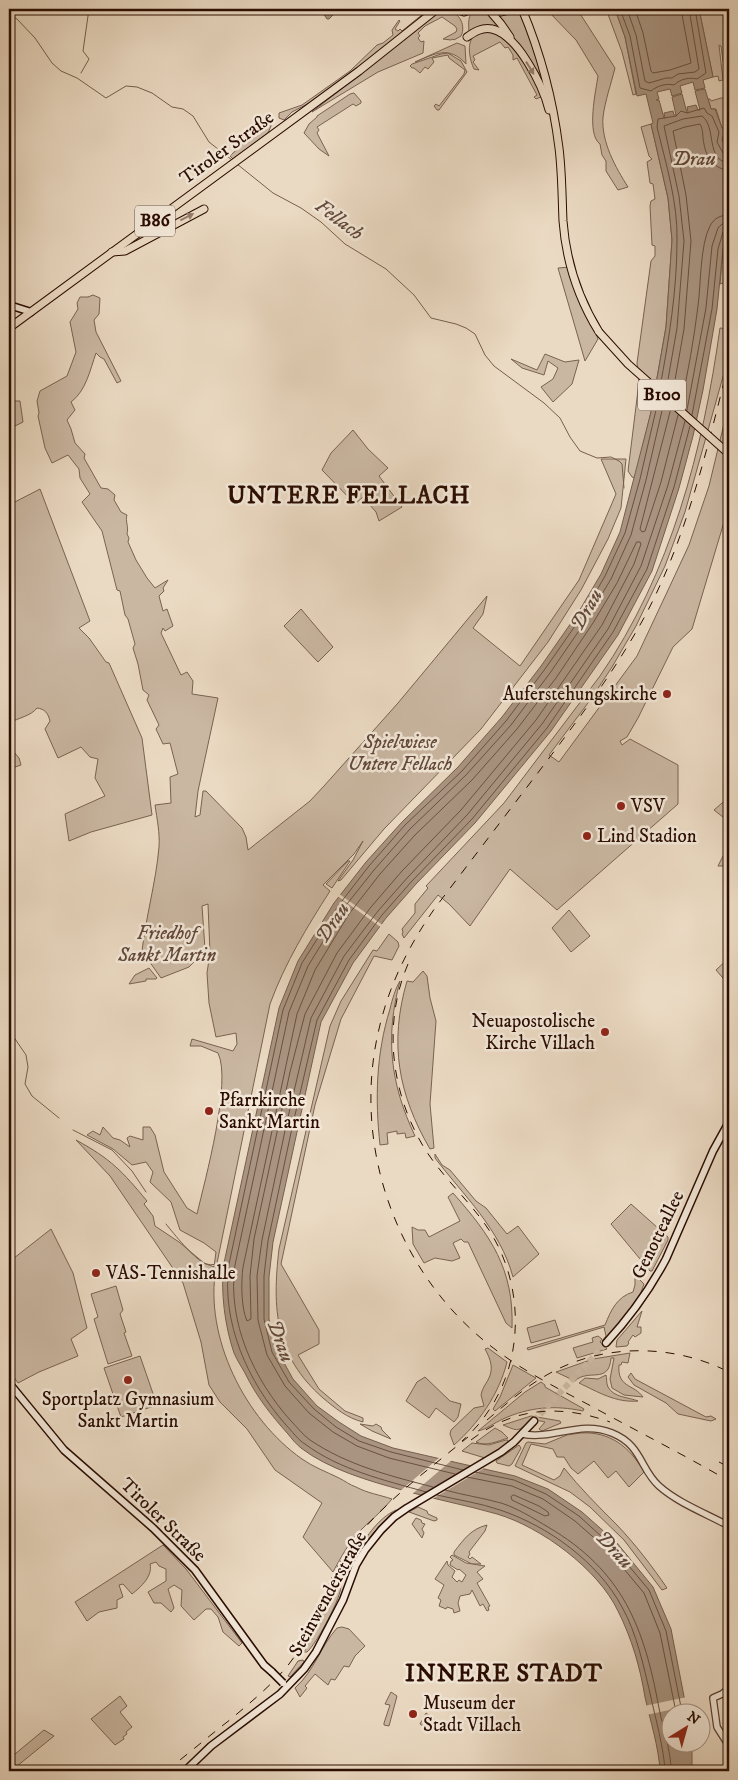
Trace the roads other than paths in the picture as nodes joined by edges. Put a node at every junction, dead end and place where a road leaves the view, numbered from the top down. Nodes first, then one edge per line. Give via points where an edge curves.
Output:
1 (437, 9) edge
2 (454, 9) edge
3 (473, 9) edge
4 (488, 9) edge
5 (513, 9) edge
6 (522, 9) edge
7 (466, 37) dead end
8 (513, 42) junction
9 (556, 131) junction
10 (204, 209) dead end
11 (112, 252) junction
12 (9, 305) edge
13 (9, 311) edge
14 (31, 312) junction
15 (9, 328) edge
16 (729, 454) edge
17 (729, 1122) edge
18 (606, 1343) tunnel mouth
19 (9, 1383) edge
20 (534, 1421) tunnel mouth
21 (522, 1434) junction
22 (729, 1526) edge
23 (285, 1686) junction
24 (729, 1688) edge
25 (729, 1746) edge
26 (185, 1771) edge

1 - 11 main road, Tiroler Straße / B86 via 403,38
2 - 3 main road via 464,12
4 - 5 main road via 501,12
4 - 8 main road
6 - 9 main road, B100 via 545,73
7 - 8 main road via 486,28 494,29
8 -> 9 main road via 538,80
9 - 16 main road, B100, bridge via 567,252 583,303 599,332 628,364
11 -> 10 main road via 125,251
11 - 14 main road, Tiroler Straße / B86
12 - 14 main road
13 - 15 main road
14 - 15 main road, Tiroler Straße / B86
17 - 18 main road, Genotteallee via 657,1276 637,1308
19 - 23 main road, Tiroler Straße, bridge via 64,1450 187,1562 264,1665
20 - 21 main road
21 - 22 street via 540,1437 583,1428 612,1433 637,1452 660,1488
21 - 23 main road, Steinwenderstraße via 501,1452 407,1508 381,1530 356,1565 343,1600 316,1652 304,1669
23 - 26 main road, Steinwenderstraße
24 - 25 street via 713,1698 717,1727

